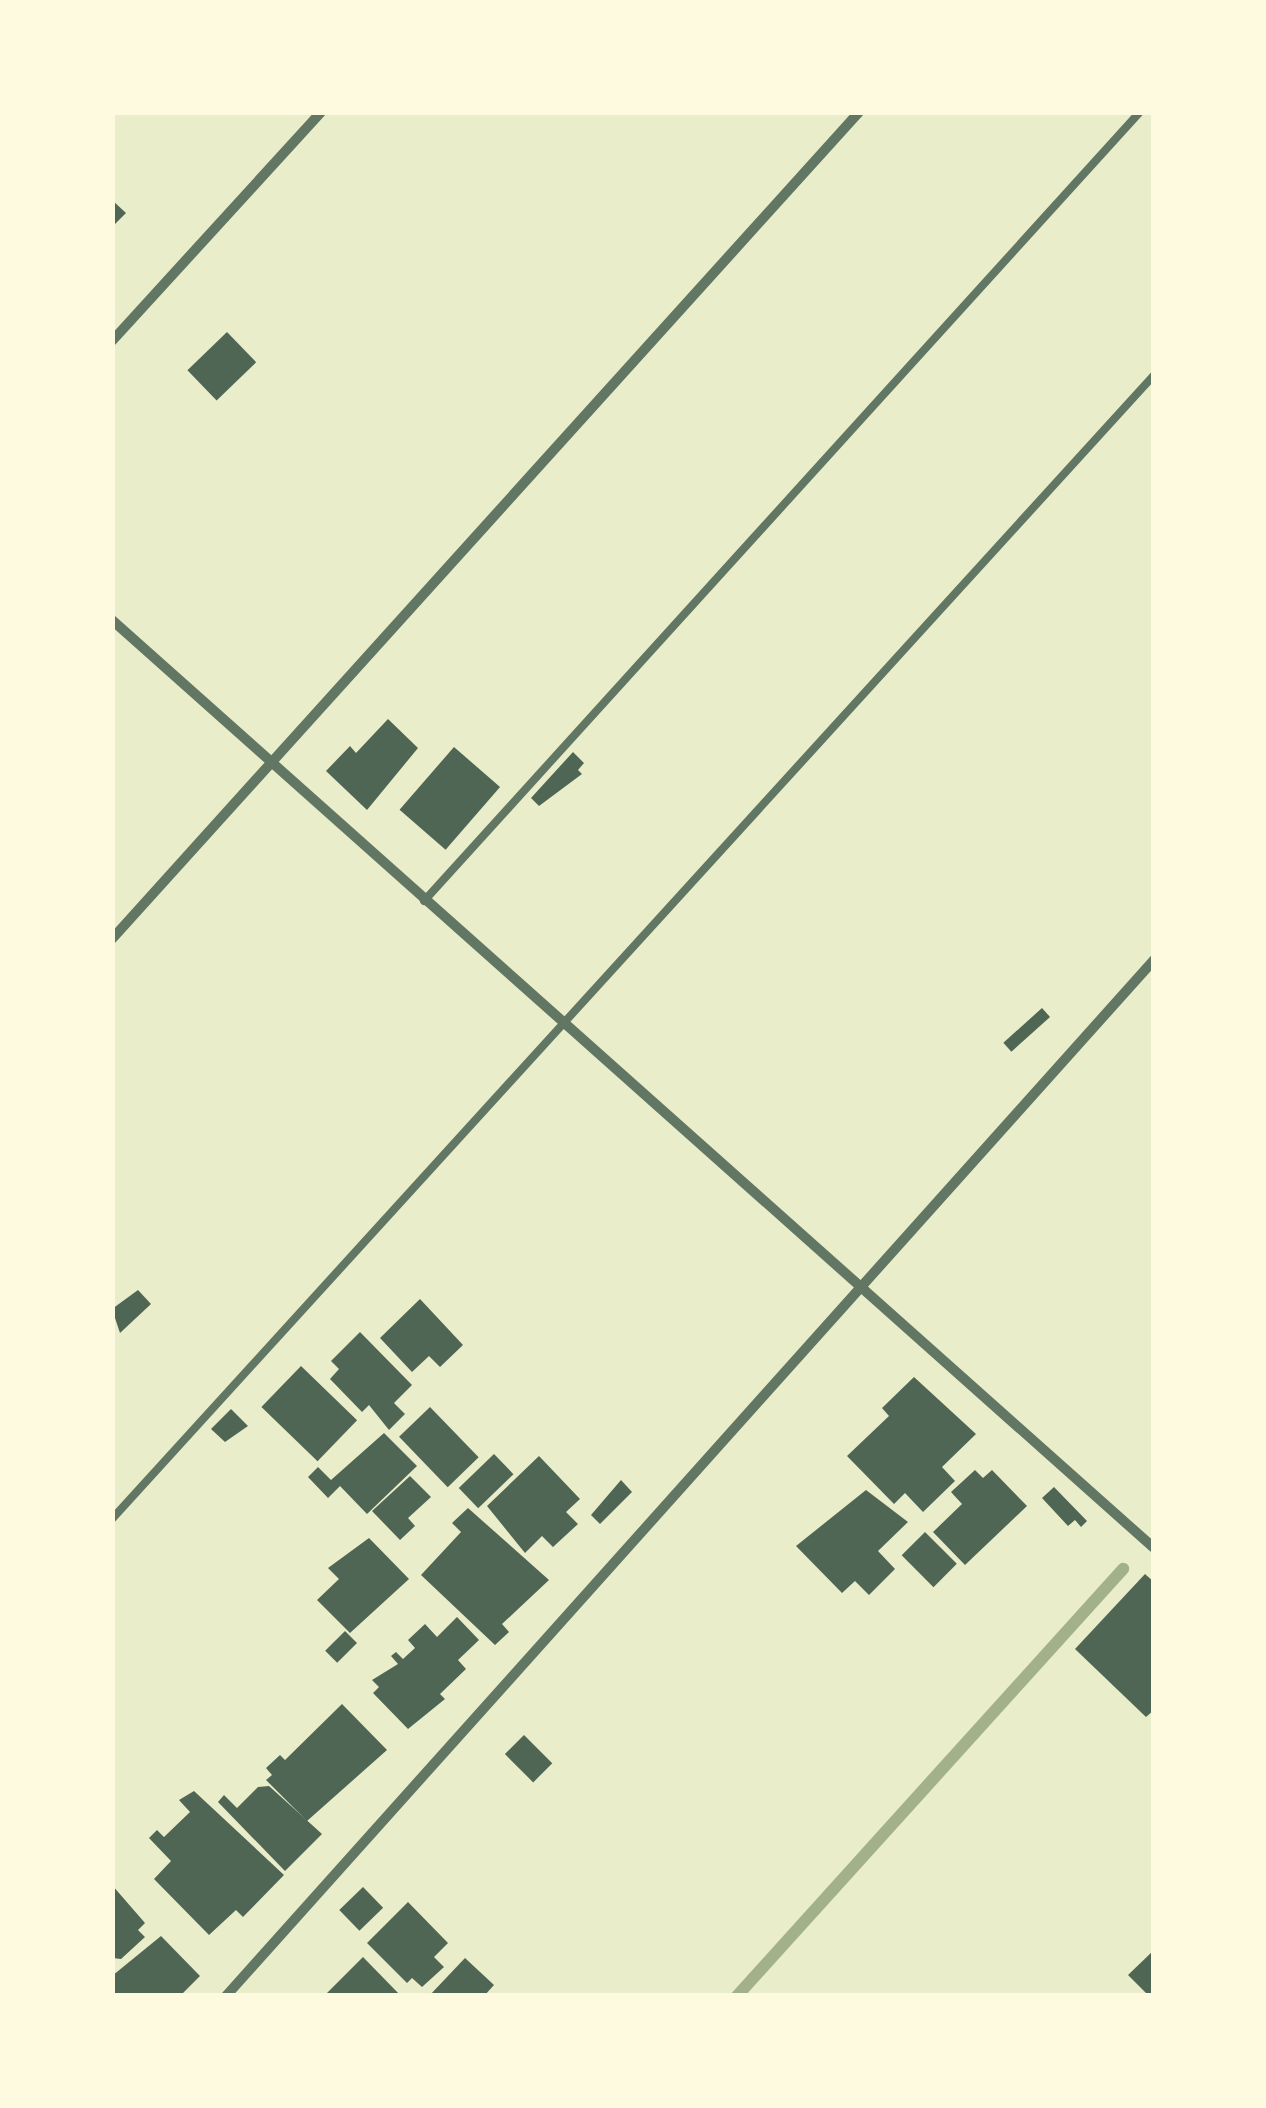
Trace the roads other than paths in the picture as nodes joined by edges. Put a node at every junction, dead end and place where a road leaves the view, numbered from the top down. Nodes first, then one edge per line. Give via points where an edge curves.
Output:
1 (321, 112) edge
2 (859, 112) edge
3 (1140, 112) edge
4 (112, 341) edge
5 (1154, 375) edge
6 (112, 620) edge
7 (272, 763) junction
8 (423, 902) junction
9 (112, 939) edge
10 (1154, 960) edge
11 (565, 1024) junction
12 (860, 1282) junction
13 (112, 1519) edge
14 (1154, 1548) edge
15 (226, 1996) edge

1 - 4 street
2 - 7 street
3 - 8 lane
5 - 11 lane
6 - 7 street
7 - 8 street
7 - 9 street
8 - 11 street
10 - 12 street
11 - 12 street
11 - 13 lane
12 - 14 street
12 - 15 street

